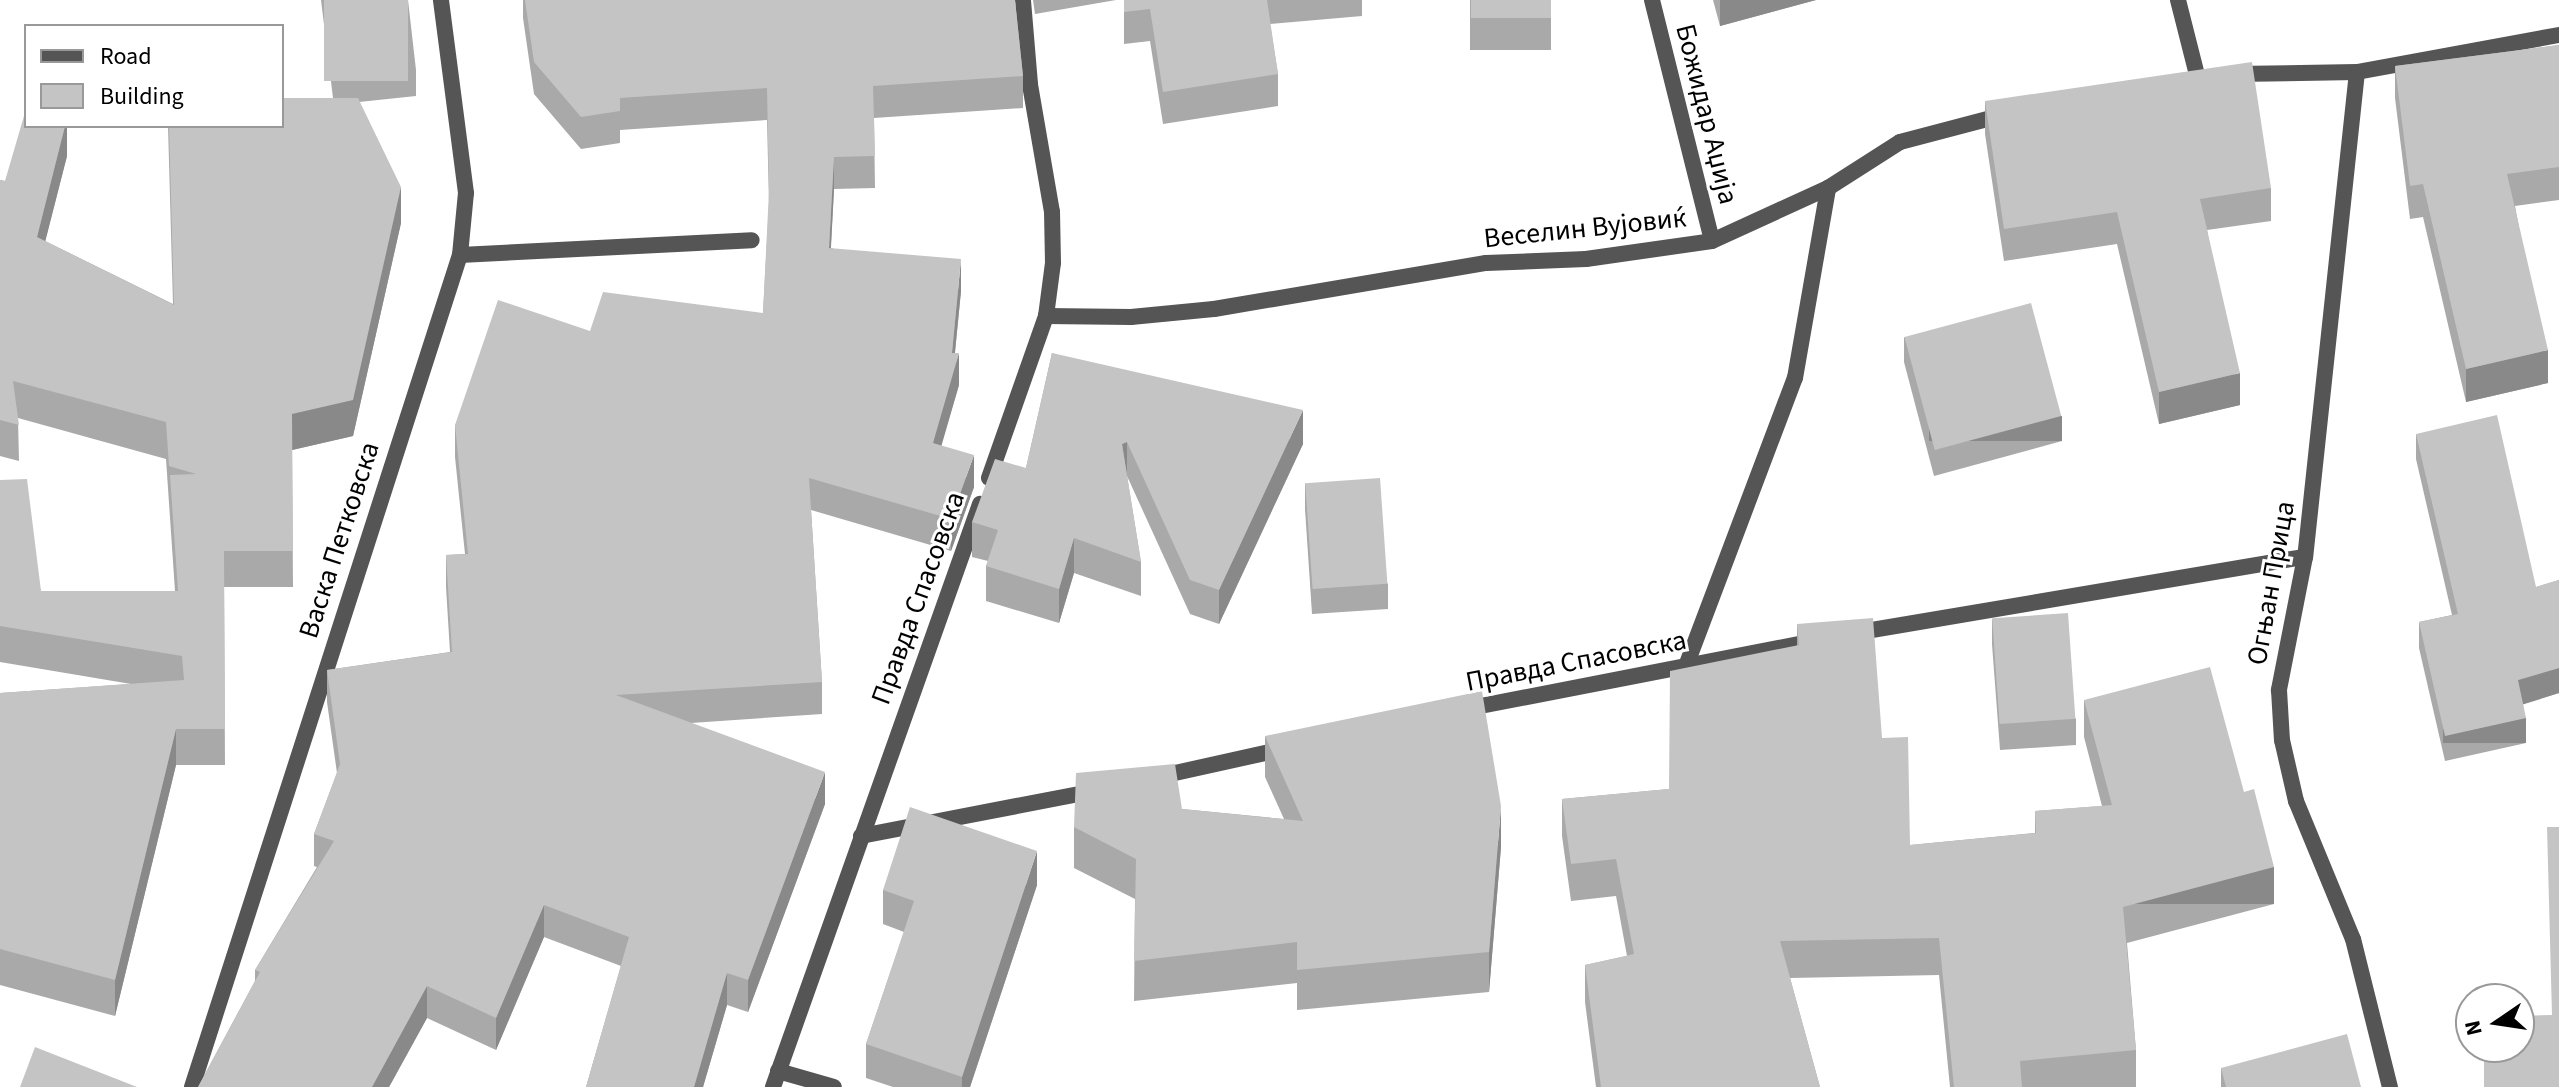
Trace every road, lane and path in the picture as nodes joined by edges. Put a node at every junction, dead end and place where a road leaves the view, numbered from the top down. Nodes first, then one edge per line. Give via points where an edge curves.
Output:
1 (441, 0) edge
2 (1023, 0) edge
3 (1652, 0) edge
4 (2178, 0) edge
5 (2559, 35) edge
6 (2357, 72) junction
7 (2032, 109) edge
8 (1828, 188) junction
9 (752, 240) dead end
10 (1712, 241) junction
11 (460, 255) junction
12 (1046, 316) junction
13 (2305, 557) junction
14 (1686, 666) junction
15 (1451, 712) edge
16 (1299, 746) edge
17 (861, 836) junction
18 (775, 1079) edge
19 (192, 1087) edge
20 (834, 1087) edge
21 (2390, 1087) edge

1 - 11 street, Васка Петковска via 466,193
2 - 12 street, Правда Спасовска via 1030,84 1052,212
3 - 10 street, Божидар Аџија
4 - 6 street via 2189,76
5 - 6 street
6 - 13 street, Огњан Прица
7 - 8 street, Веселин Вујовиќ via 1900,142
8 - 10 street, Веселин Вујовиќ
8 - 14 street via 1795,378
9 - 11 street
10 - 12 street, Веселин Вујовиќ via 1601,257 1486,263 1214,309 1131,317
11 - 19 street, Васка Петковска
12 - 17 street, Правда Спасовска
13 - 14 street, Правда Спасовска via 1989,607
13 - 21 street, Огњан Прица via 2285,645 2282,740 2296,801 2353,939
14 - 15 street, Правда Спасовска
16 - 17 street
17 - 18 street, Правда Спасовска
18 - 20 street

